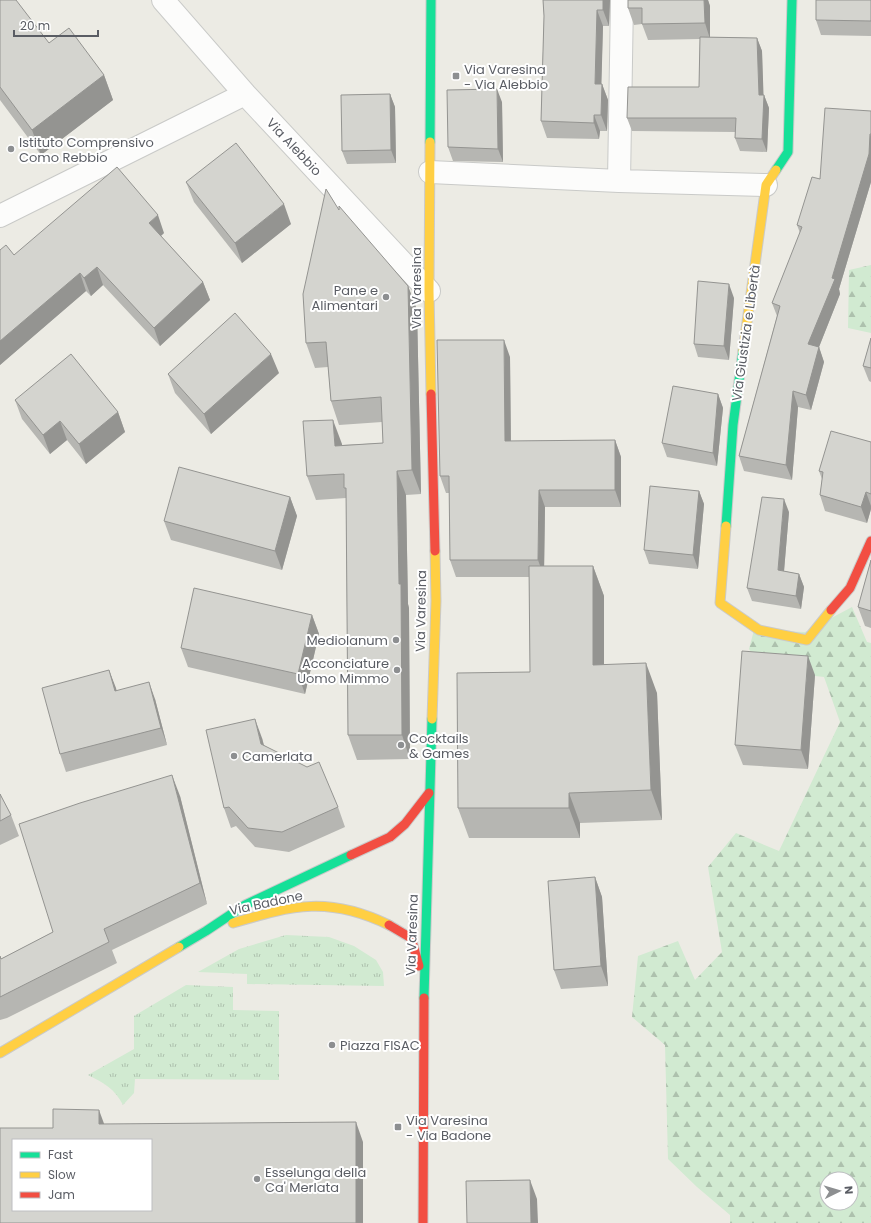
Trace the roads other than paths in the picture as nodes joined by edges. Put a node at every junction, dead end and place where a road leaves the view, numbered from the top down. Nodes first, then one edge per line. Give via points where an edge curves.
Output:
1 (163, 0) edge
2 (431, 0) edge
3 (622, 0) edge
4 (792, 0) edge
5 (245, 94) junction
6 (430, 172) junction
7 (619, 181) junction
8 (766, 185) junction
9 (0, 216) edge
10 (429, 291) junction
11 (871, 541) edge
12 (429, 793) junction
13 (206, 931) junction
14 (424, 995) junction
15 (0, 1053) edge
16 (422, 1223) edge

1 - 5 street, Via Alebbio
2 - 6 main road, Via Varesina
3 - 7 street
4 - 8 main road via 788,152
5 - 9 street
5 - 10 street, Via Alebbio
6 - 7 street
6 - 10 main road, Via Varesina
7 - 8 street
8 - 11 main road, Via Giustizia e Libertà via 732,425 720,603 759,630 807,640 850,588
10 - 12 main road, Via Varesina via 436,601
12 - 13 main road, Via Badone via 405,824 390,837 245,906
12 - 14 main road, Via Varesina
13 - 14 main road, Via Badone via 295,908 326,906 360,913 411,938 419,962
13 - 15 main road, Via Badone
14 - 16 main road, Via Varesina

